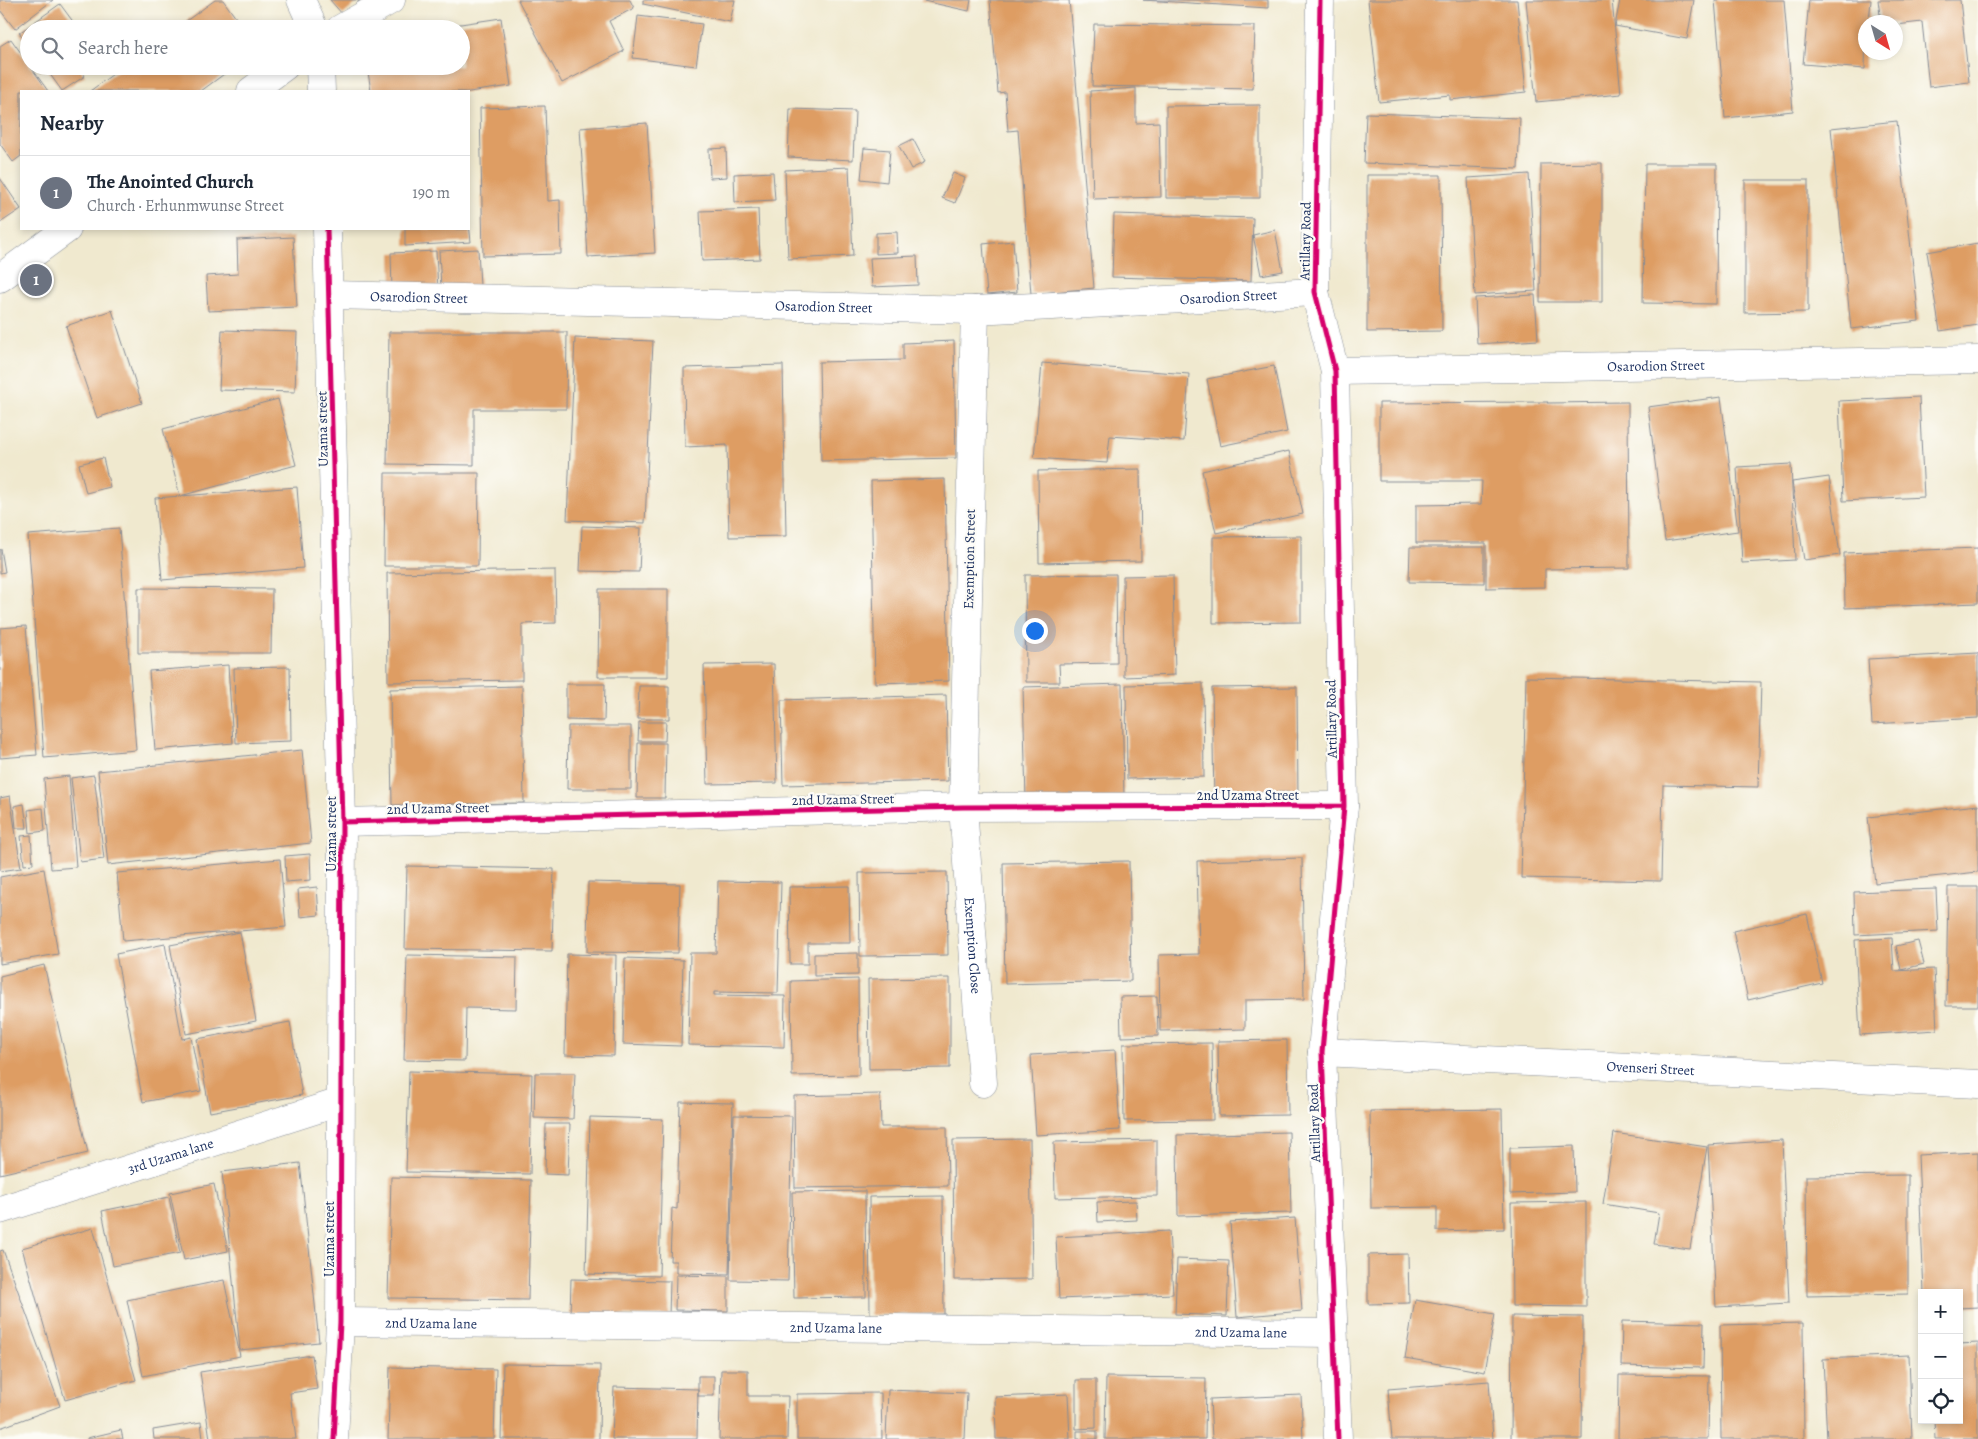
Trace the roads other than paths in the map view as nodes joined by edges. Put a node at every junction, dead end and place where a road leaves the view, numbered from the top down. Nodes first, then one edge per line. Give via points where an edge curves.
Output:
1 (302, 0) edge
2 (391, 0) edge
3 (1320, 0) edge
4 (310, 20) edge
5 (356, 20) edge
6 (273, 75) edge
7 (320, 75) edge
8 (252, 90) edge
9 (321, 90) edge
10 (65, 230) edge
11 (327, 230) edge
12 (0, 278) edge
13 (1315, 292) junction
14 (330, 295) junction
15 (975, 310) junction
16 (1978, 360) edge
17 (1335, 371) junction
18 (1344, 806) junction
19 (963, 807) junction
20 (342, 822) junction
21 (1322, 1052) junction
22 (983, 1083) dead end
23 (1978, 1084) edge
24 (340, 1102) junction
25 (0, 1210) edge
26 (340, 1322) junction
27 (1332, 1333) junction
28 (334, 1439) edge
29 (1338, 1439) edge

1 - 4 street
2 - 5 street
3 - 13 street, Artillary Road
6 - 8 street
7 - 9 street
10 - 12 street
11 - 14 street, Uzama street
13 - 15 street, Osarodion Street
13 - 17 street, Artillary Road
14 - 15 street, Osarodion Street
14 - 20 street, Uzama street
15 - 19 street, Exemption Street
16 - 17 street, Osarodion Street
17 - 18 street, Artillary Road
18 - 19 street, 2nd Uzama Street
18 - 21 street, Artillary Road
19 - 20 street, 2nd Uzama Street
19 - 22 street, Exemption Close
20 - 24 street, Uzama street
21 - 23 street, Ovenseri Street
21 - 27 street, Artillary Road
24 - 25 street, 3rd Uzama lane
24 - 26 street, Uzama street
26 - 27 street, 2nd Uzama lane
26 - 28 street, Uzama street
27 - 29 street, Artillary Road

